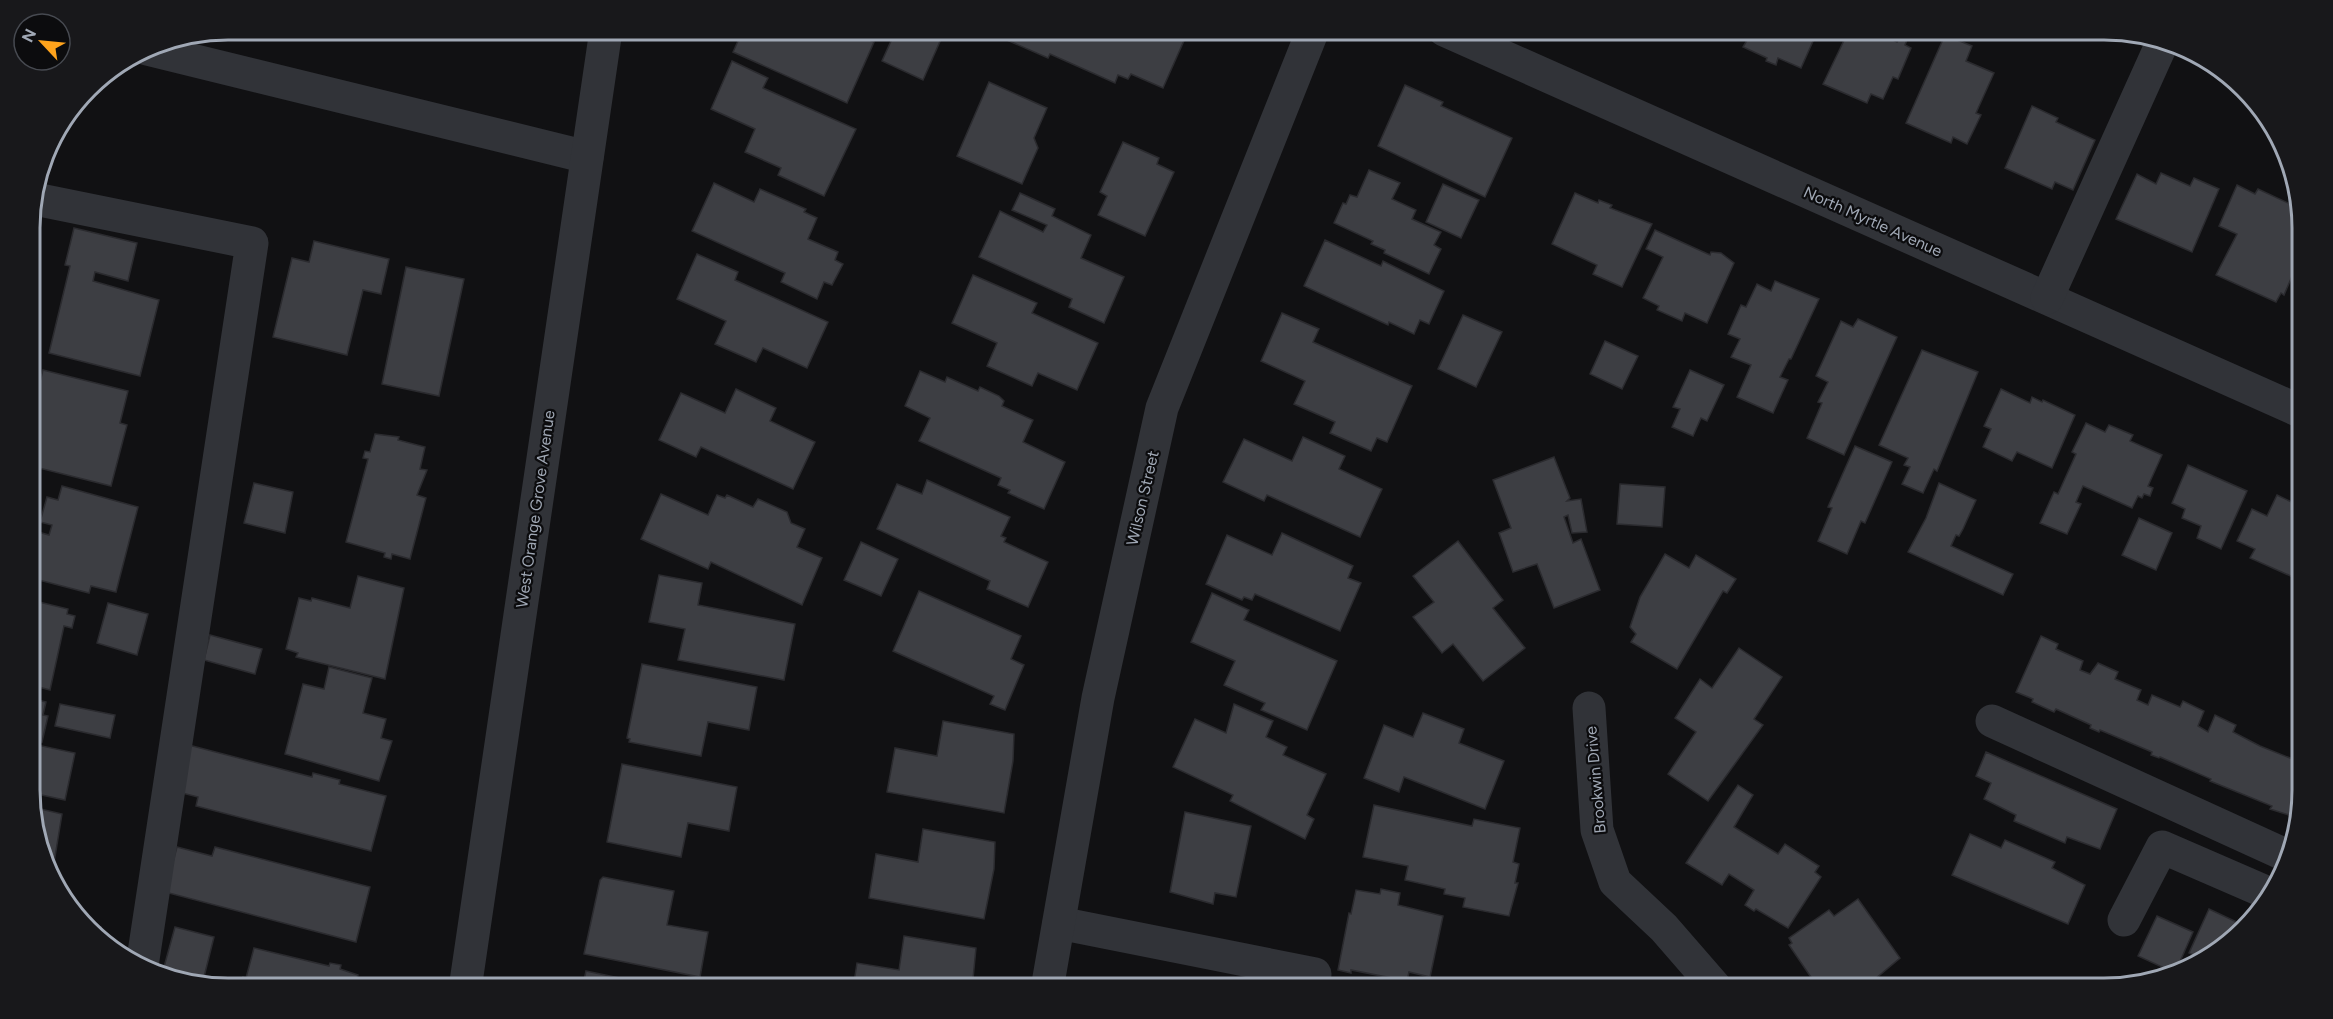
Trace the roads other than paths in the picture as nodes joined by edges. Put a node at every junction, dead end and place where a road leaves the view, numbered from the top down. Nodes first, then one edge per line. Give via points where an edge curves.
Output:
1 (1309, 40) edge
2 (1467, 40) edge
3 (604, 41) edge
4 (2159, 49) edge
5 (162, 53) edge
6 (587, 157) junction
7 (43, 201) edge
8 (2047, 298) junction
9 (2292, 408) edge
10 (1588, 708) dead end
11 (1992, 721) dead end
12 (2281, 853) edge
13 (2263, 891) edge
14 (2124, 920) dead end
15 (1059, 923) junction
16 (143, 958) edge
17 (467, 978) edge
18 (1049, 978) edge
19 (1314, 978) edge
20 (1707, 978) edge

1 - 15 street, Wilson Street via 1162,408 1098,698
2 - 8 street, North Myrtle Avenue
3 - 6 street, West Orange Grove Avenue
4 - 8 street
5 - 6 street
6 - 17 street, West Orange Grove Avenue
7 - 16 street via 252,243
8 - 9 street, North Myrtle Avenue
10 - 20 street, Brookwin Drive via 1597,830 1615,882 1664,928
11 - 12 street
13 - 14 street via 2162,847
15 - 18 street, Wilson Street
15 - 19 street via 1315,974

